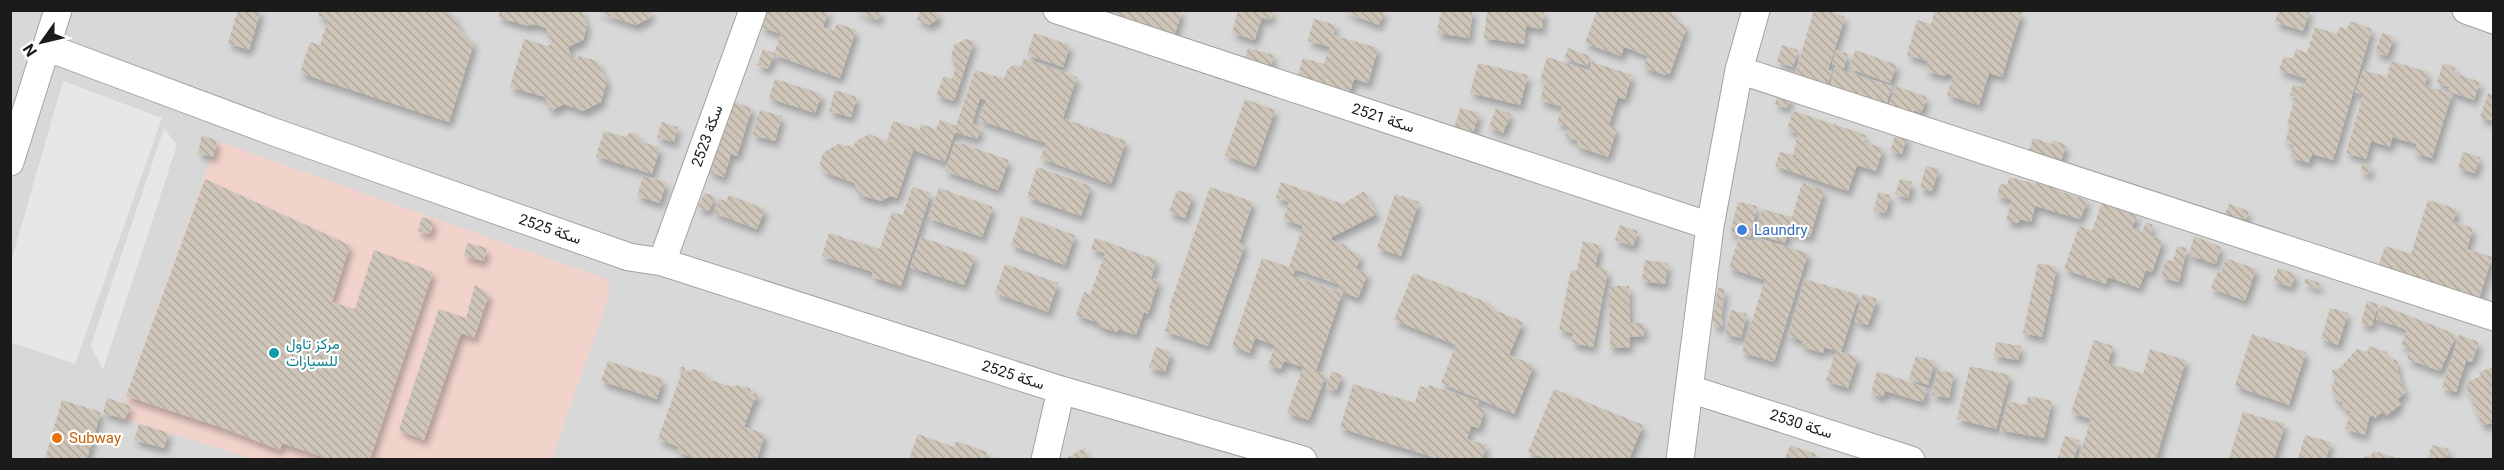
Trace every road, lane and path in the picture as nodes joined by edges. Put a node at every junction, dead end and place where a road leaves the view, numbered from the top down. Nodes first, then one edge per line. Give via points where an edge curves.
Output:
1 (58, 10) edge
2 (753, 10) edge
3 (1057, 10) edge
4 (1756, 10) edge
5 (2466, 10) edge
6 (2493, 20) edge
7 (46, 47) junction
8 (1739, 70) junction
9 (10, 162) edge
10 (1710, 226) junction
11 (662, 262) junction
12 (2493, 317) edge
13 (1690, 389) junction
14 (1060, 390) junction
15 (1045, 459) edge
16 (1303, 459) edge
17 (1680, 459) edge
18 (1911, 459) edge

1 - 7 street
2 - 11 street, سكة 2523
3 - 10 street, سكة 2521
4 - 8 street
5 - 6 street
7 - 9 street
7 - 11 street, سكة 2525 via 629,257
8 - 10 street
8 - 12 street
10 - 13 street
11 - 14 street, سكة 2525
13 - 17 street
13 - 18 street, سكة 2530
14 - 15 street, سكة 2525
14 - 16 street, سكة 2525

